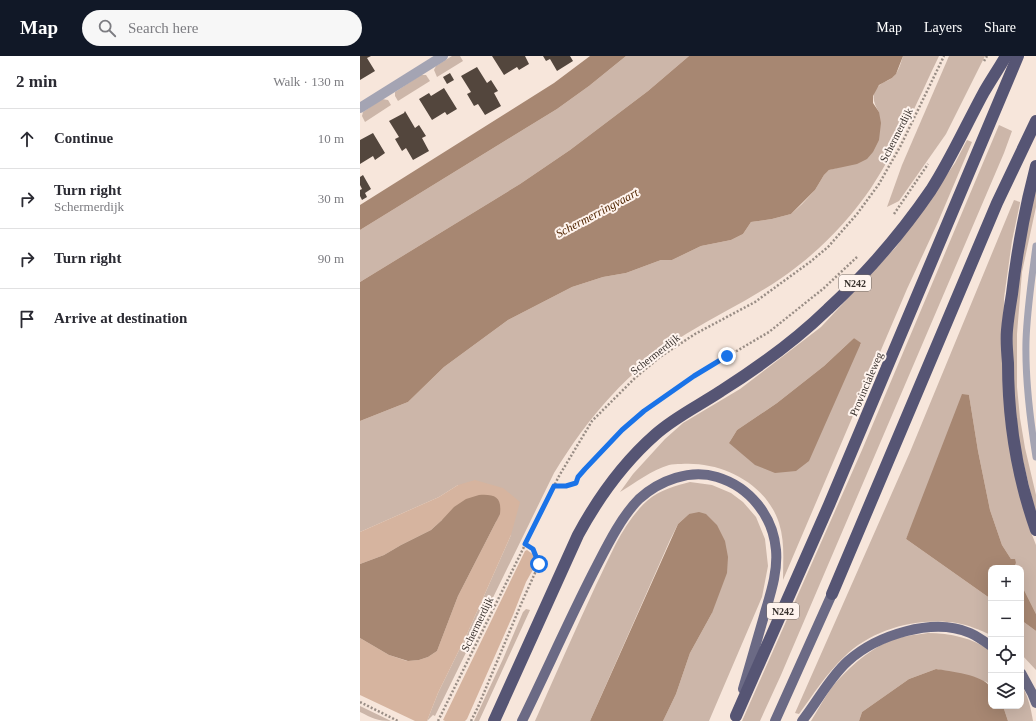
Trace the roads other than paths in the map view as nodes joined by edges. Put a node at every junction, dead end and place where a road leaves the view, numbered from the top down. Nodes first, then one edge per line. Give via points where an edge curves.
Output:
1 (443, 56) edge
2 (1006, 56) edge
3 (1018, 56) edge
4 (360, 108) edge
5 (1036, 121) edge
6 (1036, 166) edge
7 (1036, 246) edge
8 (1036, 458) edge
9 (1036, 530) edge
10 (832, 594) joint
11 (988, 644) edge
12 (1024, 678) edge
13 (1036, 703) edge
14 (735, 718) edge
15 (494, 721) edge
16 (522, 721) edge
17 (775, 721) edge
18 (802, 721) edge

1 - 4 street
2 - 15 highway, N242 via 932,189 877,260 828,310 778,352 656,434 611,484 578,535
3 - 14 highway, Provincialeweg / N242 via 829,505
5 - 10 highway via 997,203
6 - 9 highway via 1022,225 1007,330 1008,396 1013,442
7 - 8 lane via 1026,341 1029,410
10 - 17 main road
11 - 18 main road via 969,633 949,628 904,631 884,638 849,660 827,684
12 - 13 main road
14 - 16 main road, N242 via 773,584 776,551 764,513 750,495 729,481 708,475 694,475 671,479 654,488 639,500 626,516 583,592

